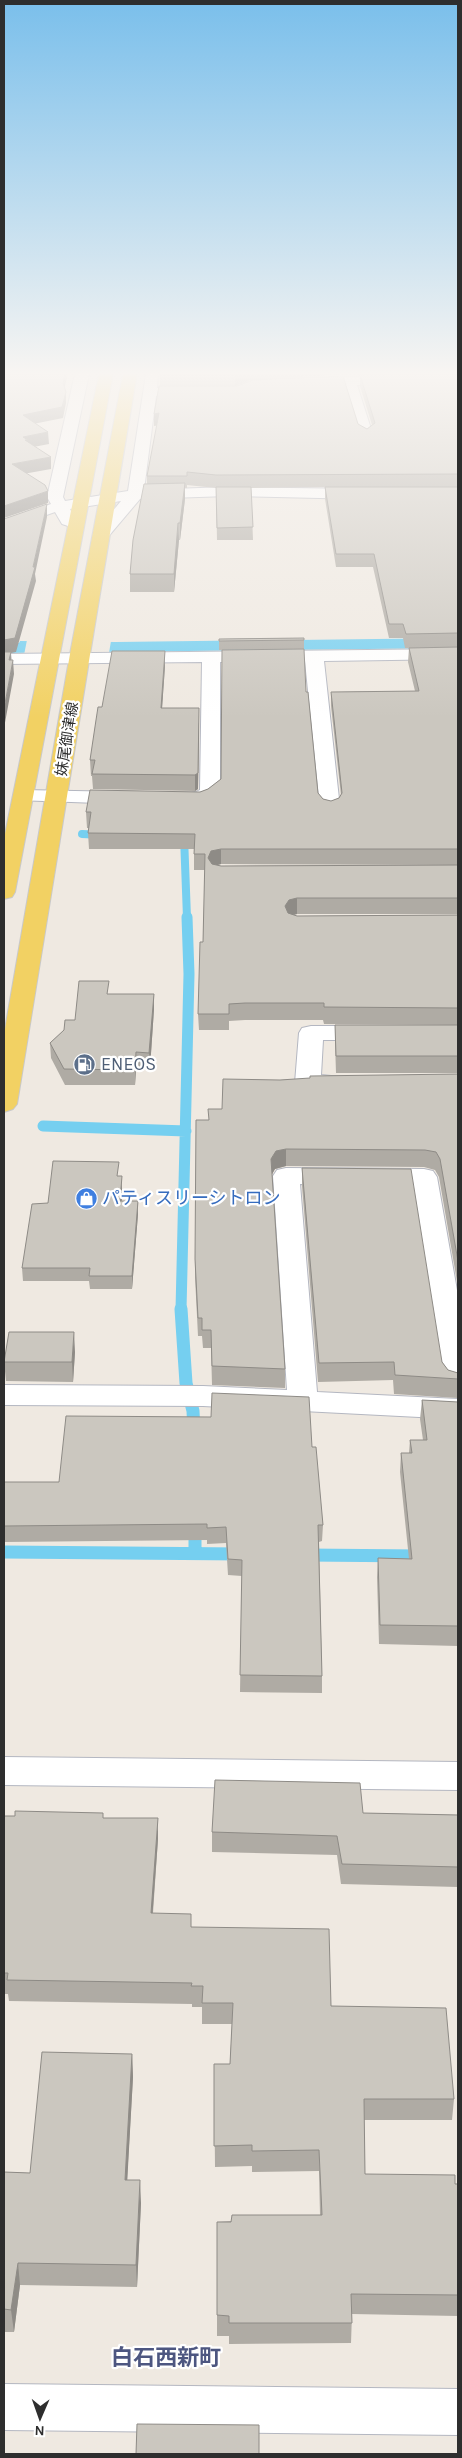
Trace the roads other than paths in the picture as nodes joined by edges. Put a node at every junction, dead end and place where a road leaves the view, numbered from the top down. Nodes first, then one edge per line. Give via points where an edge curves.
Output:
1 (57, 489) edge
2 (84, 489) edge
3 (110, 489) edge
4 (136, 489) edge
5 (383, 494) edge
6 (135, 495) junction
7 (108, 499) junction
8 (81, 502) junction
9 (59, 506) junction
10 (6, 522) edge
11 (76, 535) junction
12 (101, 535) junction
13 (52, 651) junction
14 (80, 651) junction
15 (458, 654) edge
16 (314, 656) junction
17 (211, 657) junction
18 (4, 659) edge
19 (23, 796) junction
20 (58, 797) junction
21 (330, 808) edge
22 (8, 849) edge
23 (4, 892) edge
24 (399, 1033) edge
25 (364, 1083) edge
26 (4, 1104) edge
27 (458, 1380) edge
28 (4, 1395) edge
29 (303, 1402) junction
30 (458, 1409) edge
31 (4, 1771) edge
32 (458, 1776) edge
33 (4, 2407) edge
34 (458, 2412) edge

1 - 9 street via 55,497
2 - 8 main road, 妹尾御津線
3 - 7 main road, 妹尾御津線
4 - 6 street
5 - 6 street via 203,492
6 - 7 street
6 - 12 street
7 - 8 street
7 - 12 main road, 妹尾御津線
8 - 9 street
8 - 11 main road, 妹尾御津線
9 - 10 street
9 - 11 street
11 - 13 main road, 妹尾御津線
12 - 14 main road, 妹尾御津線
13 - 14 street
13 - 18 street
13 - 19 main road, 妹尾御津線
14 - 17 street
14 - 20 main road, 妹尾御津線
15 - 16 street
16 - 17 street
16 - 21 street
17 - 20 street via 210,793 200,798
19 - 20 street
19 - 22 main road, 妹尾御津線
20 - 26 main road, 妹尾御津線
22 - 23 main road, 妹尾御津線
24 - 25 street via 311,1033 308,1083
27 - 29 street via 424,1176 286,1176
28 - 29 street via 192,1396
29 - 30 street
31 - 32 street
33 - 34 street

